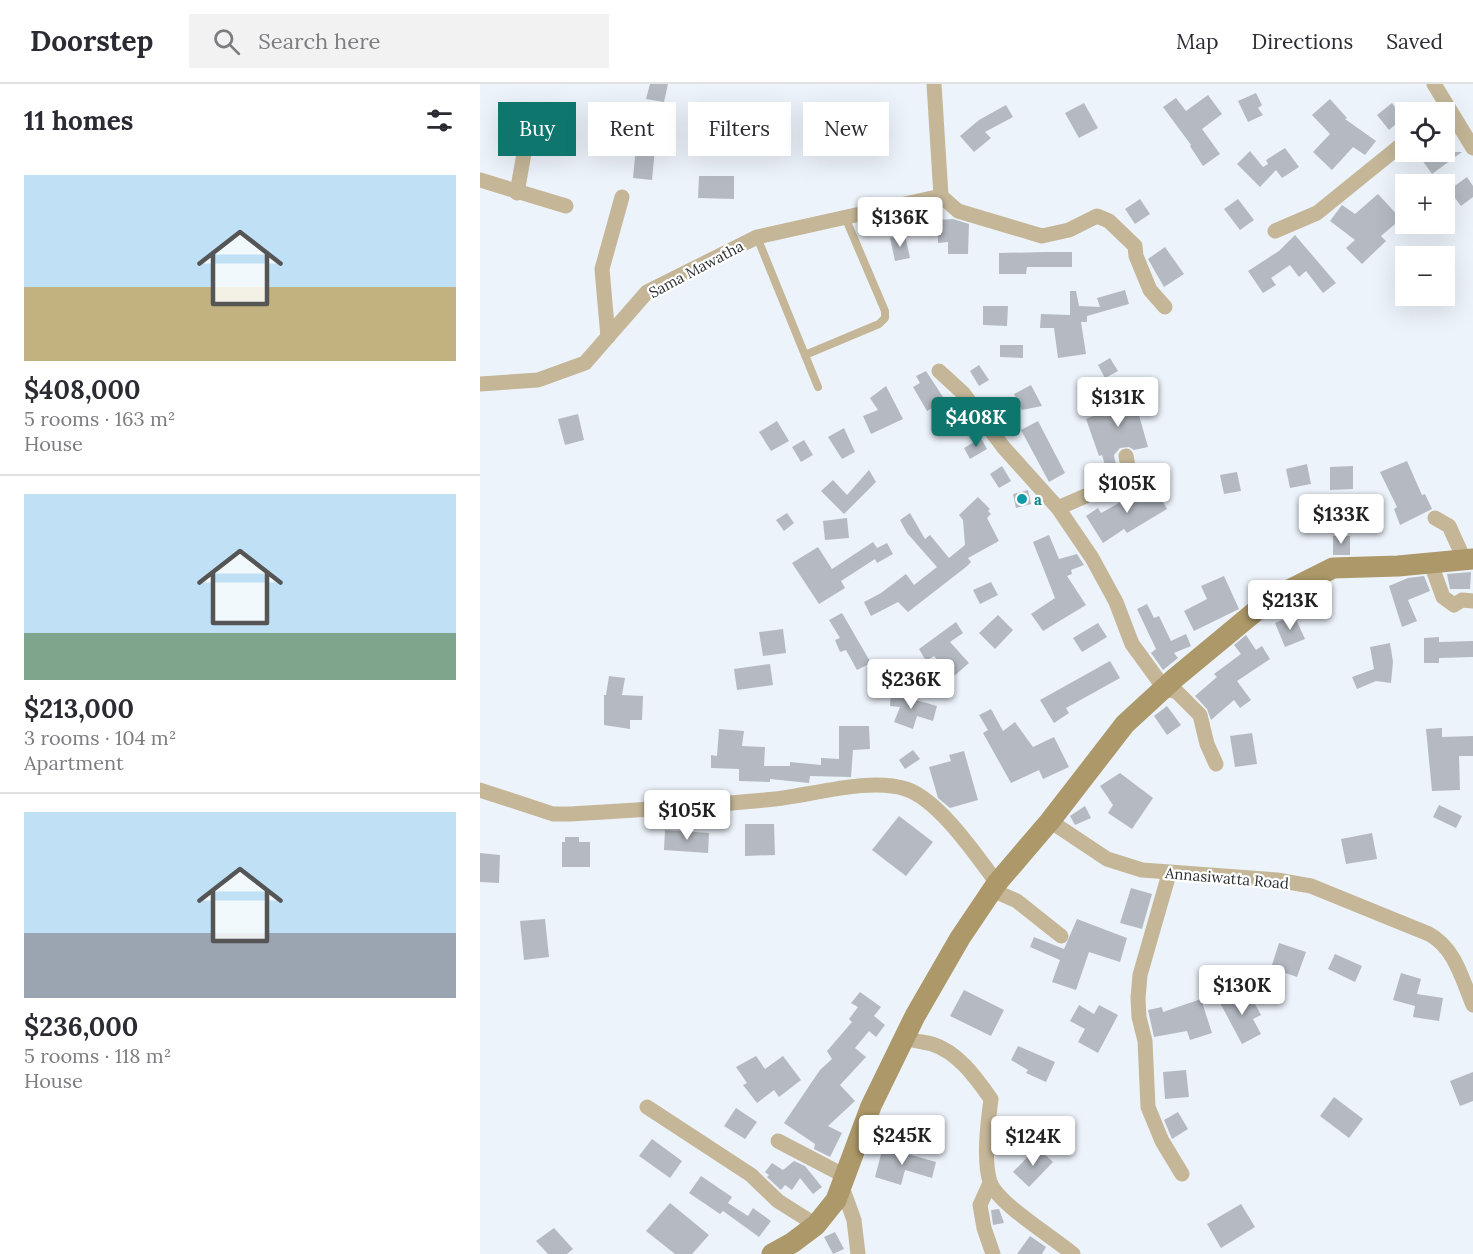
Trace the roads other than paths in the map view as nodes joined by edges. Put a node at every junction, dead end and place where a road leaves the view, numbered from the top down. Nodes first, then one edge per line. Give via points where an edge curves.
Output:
1 (934, 84) edge
2 (1434, 84) edge
3 (1441, 102) edge
4 (1455, 124) edge
5 (1473, 148) edge
6 (1395, 150) edge
7 (524, 156) edge
8 (480, 180) edge
9 (517, 193) junction
10 (941, 196) junction
11 (622, 197) dead end
12 (566, 206) dead end
13 (845, 217) junction
14 (1275, 231) dead end
15 (757, 237) junction
16 (1165, 308) dead end
17 (608, 337) junction
18 (805, 355) junction
19 (939, 371) dead end
20 (480, 384) edge
21 (818, 387) dead end
22 (1126, 456) dead end
23 (1058, 508) junction
24 (1435, 518) dead end
25 (1469, 560) edge
26 (1431, 564) junction
27 (1473, 601) edge
28 (1164, 688) junction
29 (1216, 764) dead end
30 (480, 790) edge
31 (1050, 821) junction
32 (1170, 874) junction
33 (995, 886) junction
34 (1061, 936) dead end
35 (1473, 1005) edge
36 (905, 1038) junction
37 (647, 1107) dead end
38 (778, 1141) dead end
39 (1182, 1174) dead end
40 (843, 1181) junction
41 (990, 1183) junction
42 (816, 1225) junction
43 (772, 1254) edge
44 (858, 1254) edge
45 (993, 1254) edge
46 (1073, 1254) edge

1 - 10 street
2 - 3 street
4 - 5 street
6 - 14 street via 1317,213
7 - 9 street
8 - 9 street
9 - 12 street
10 - 13 street, Sama Mawatha
10 - 16 street via 958,212 1042,236 1069,230 1097,216 1109,221 1135,246 1150,290
11 - 17 street via 602,269
13 - 15 street, Sama Mawatha
13 - 18 lane via 885,318
15 - 17 street, Sama Mawatha via 647,292
15 - 18 lane
17 - 20 street, Sama Mawatha via 585,363 547,377
18 - 21 lane
19 - 23 street via 963,393 1004,448
22 - 23 street via 1129,472 1125,479
23 - 28 street via 1116,602 1132,644
24 - 25 street via 1449,526
25 - 26 street
26 - 27 street via 1443,597 1454,605 1462,600
26 - 28 street via 1333,568 1269,600
28 - 29 street via 1177,692 1200,715
28 - 31 street via 1125,724
30 - 33 street via 553,814 570,814 776,799 887,784 924,799 945,819
31 - 32 street, Annasiwatta Road via 1107,859
31 - 33 street
32 - 35 street, Annasiwatta Road via 1277,880 1311,886 1430,934 1442,941 1452,955
32 - 39 street via 1140,975 1138,998 1145,1041 1148,1107
33 - 34 street
33 - 36 street via 960,938
36 - 40 street via 871,1106
36 - 41 street via 933,1044 947,1052 961,1062 991,1099
37 - 42 street via 751,1175 778,1201
38 - 40 street
40 - 42 street via 836,1200
40 - 44 street
41 - 45 street via 980,1205
41 - 46 street via 1017,1213
42 - 43 street

